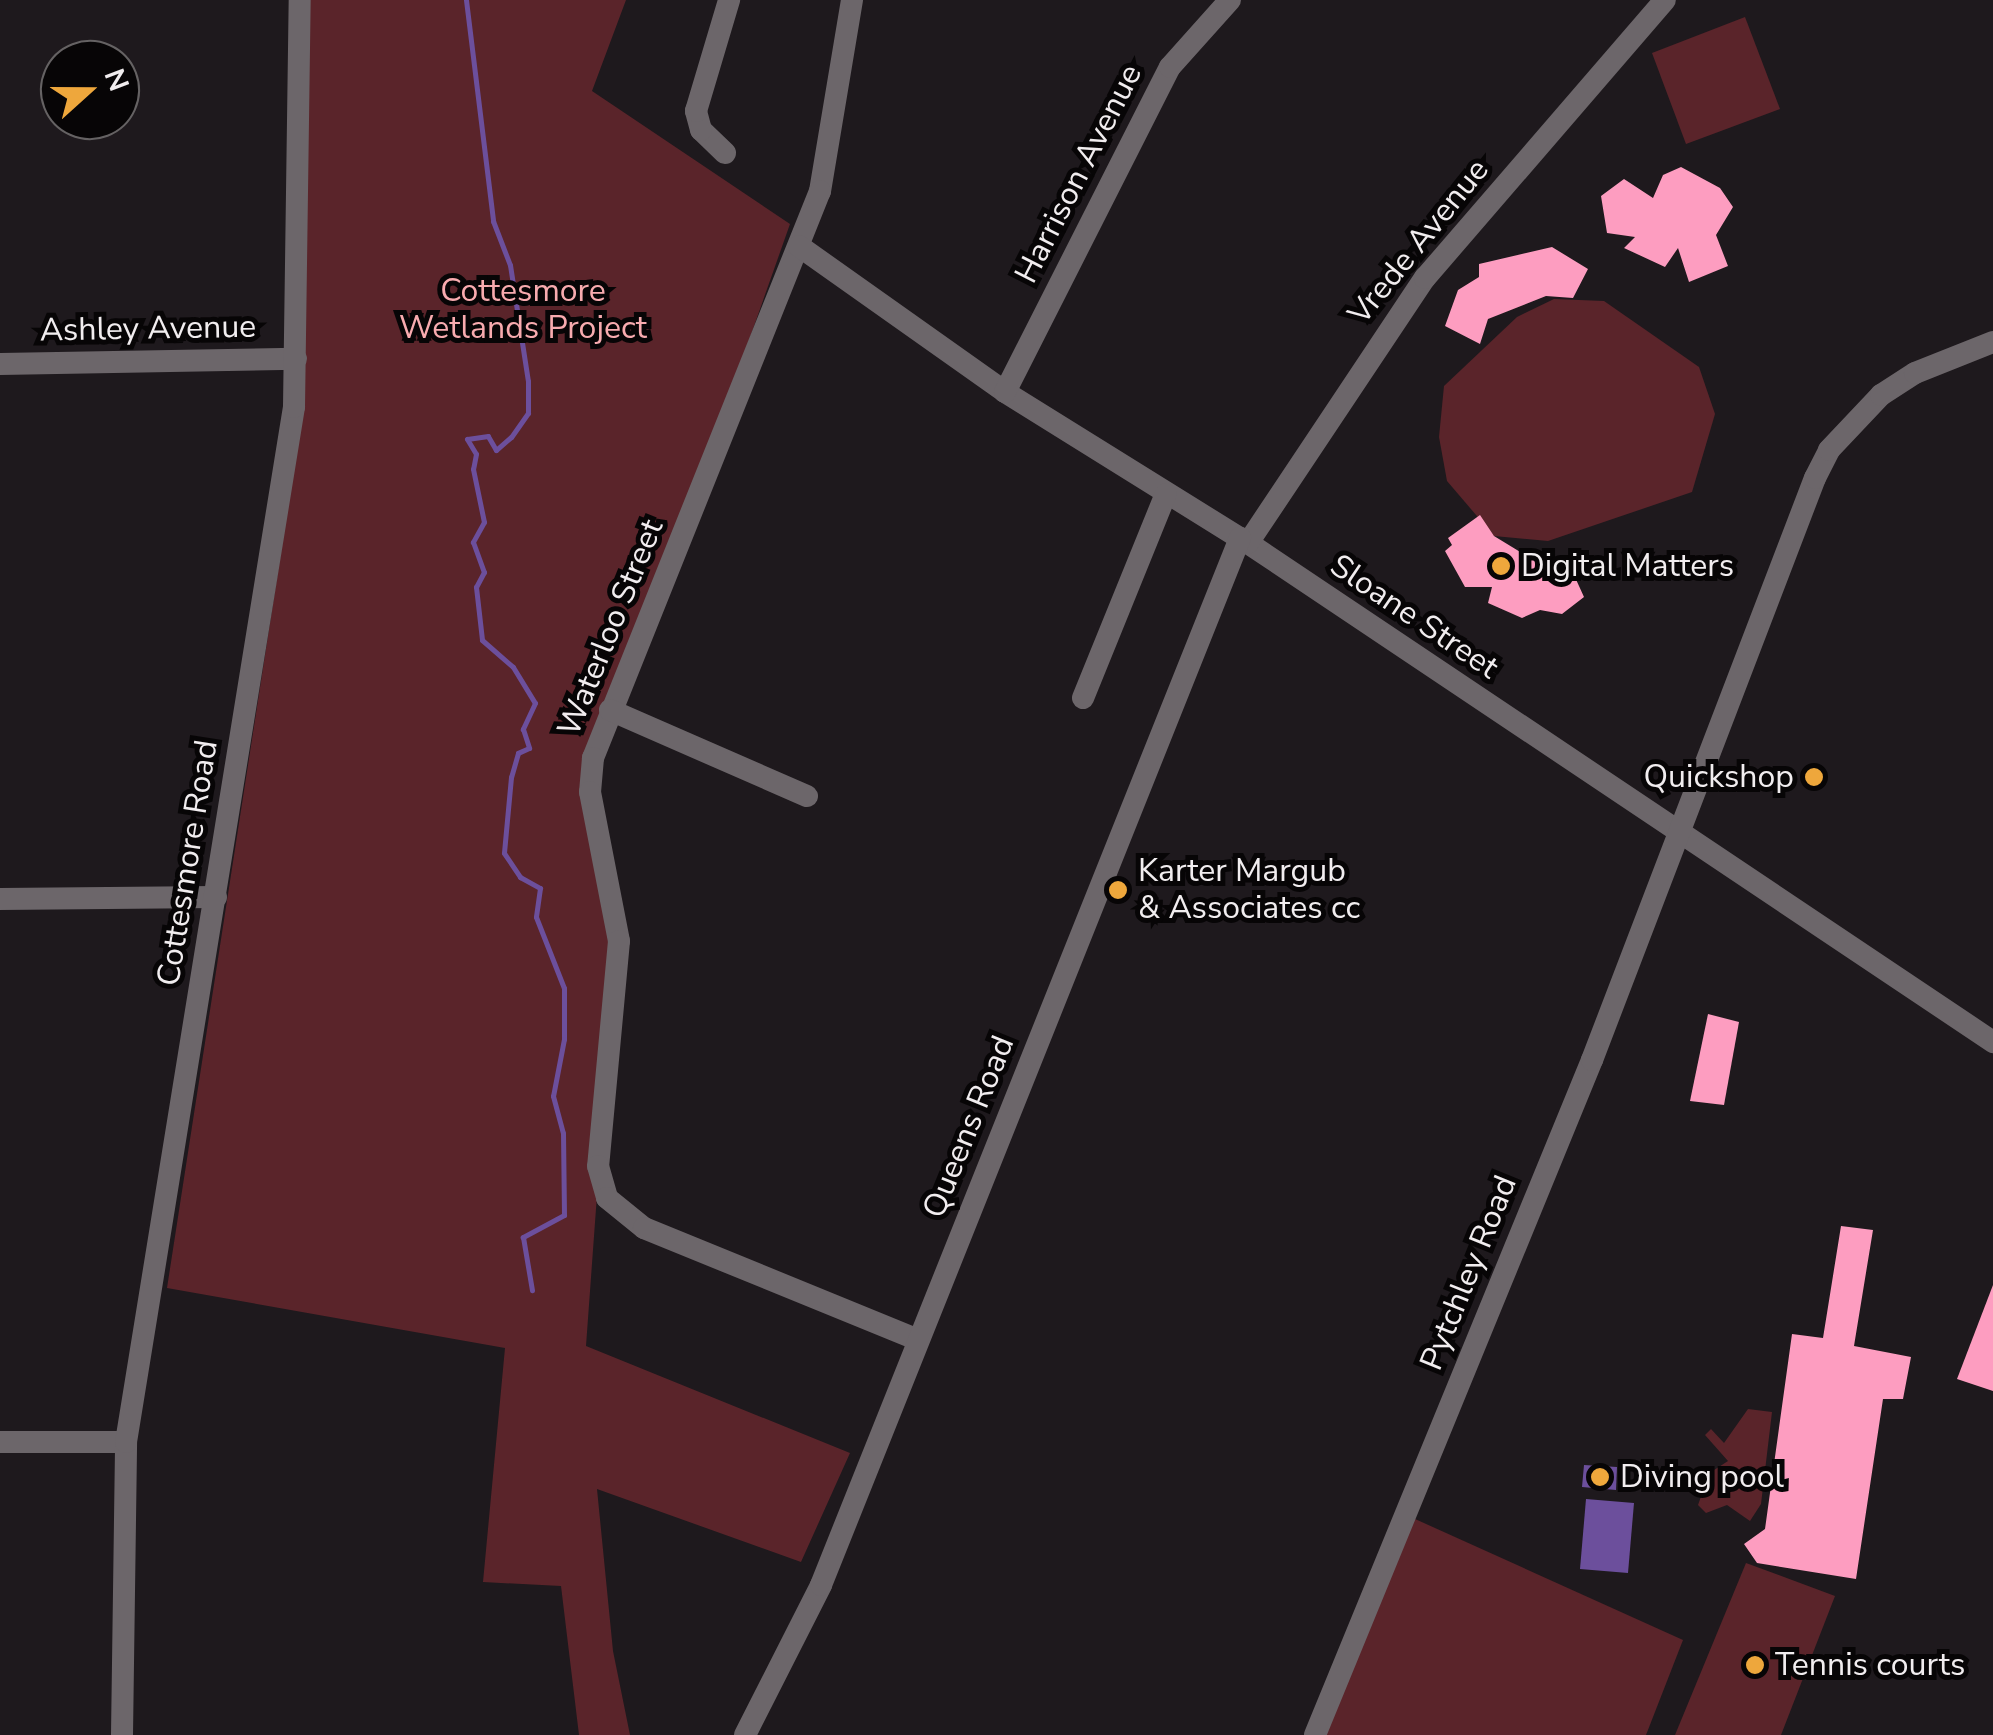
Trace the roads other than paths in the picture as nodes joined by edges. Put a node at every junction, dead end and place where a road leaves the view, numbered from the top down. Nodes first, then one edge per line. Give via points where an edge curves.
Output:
1 (300, 0) edge
2 (729, 0) edge
3 (852, 0) edge
4 (1230, 0) edge
5 (1665, 0) edge
6 (726, 153) dead end
7 (799, 246) junction
8 (1993, 342) edge
9 (296, 360) junction
10 (0, 364) edge
11 (1005, 392) junction
12 (1166, 494) junction
13 (1244, 540) junction
14 (1084, 698) dead end
15 (610, 710) junction
16 (807, 796) dead end
17 (1676, 832) junction
18 (216, 897) junction
19 (0, 899) edge
20 (1992, 1039) edge
21 (918, 1340) junction
22 (0, 1442) edge
23 (126, 1442) junction
24 (122, 1735) edge
25 (745, 1735) edge
26 (1315, 1735) edge

1 - 9 street, Cottesmore Road
2 - 6 street via 696,111 701,130
3 - 7 street, Waterloo Street via 831,156
4 - 11 street, Harrison Avenue via 1170,67
5 - 13 street, Vrede Avenue via 1424,278
7 - 11 street, Sloane Street
7 - 15 street, Waterloo Street
8 - 17 street, Pytchley Road via 1881,395 1829,450
9 - 10 street, Ashley Avenue
9 - 18 street, Cottesmore Road via 289,447
11 - 12 street, Sloane Street
12 - 13 street, Sloane Street
12 - 14 street
13 - 17 street, Sloane Street
13 - 21 street, Queens Road
15 - 16 street
15 - 21 street, Waterloo Street via 590,776 618,941 599,1146 602,1190 614,1208 644,1228
17 - 20 street, Sloane Street
17 - 26 street, Pytchley Road via 1592,1060
18 - 19 street
18 - 23 street, Cottesmore Road
21 - 25 street, Queens Road via 813,1603
22 - 23 street
23 - 24 street, Cottesmore Road

